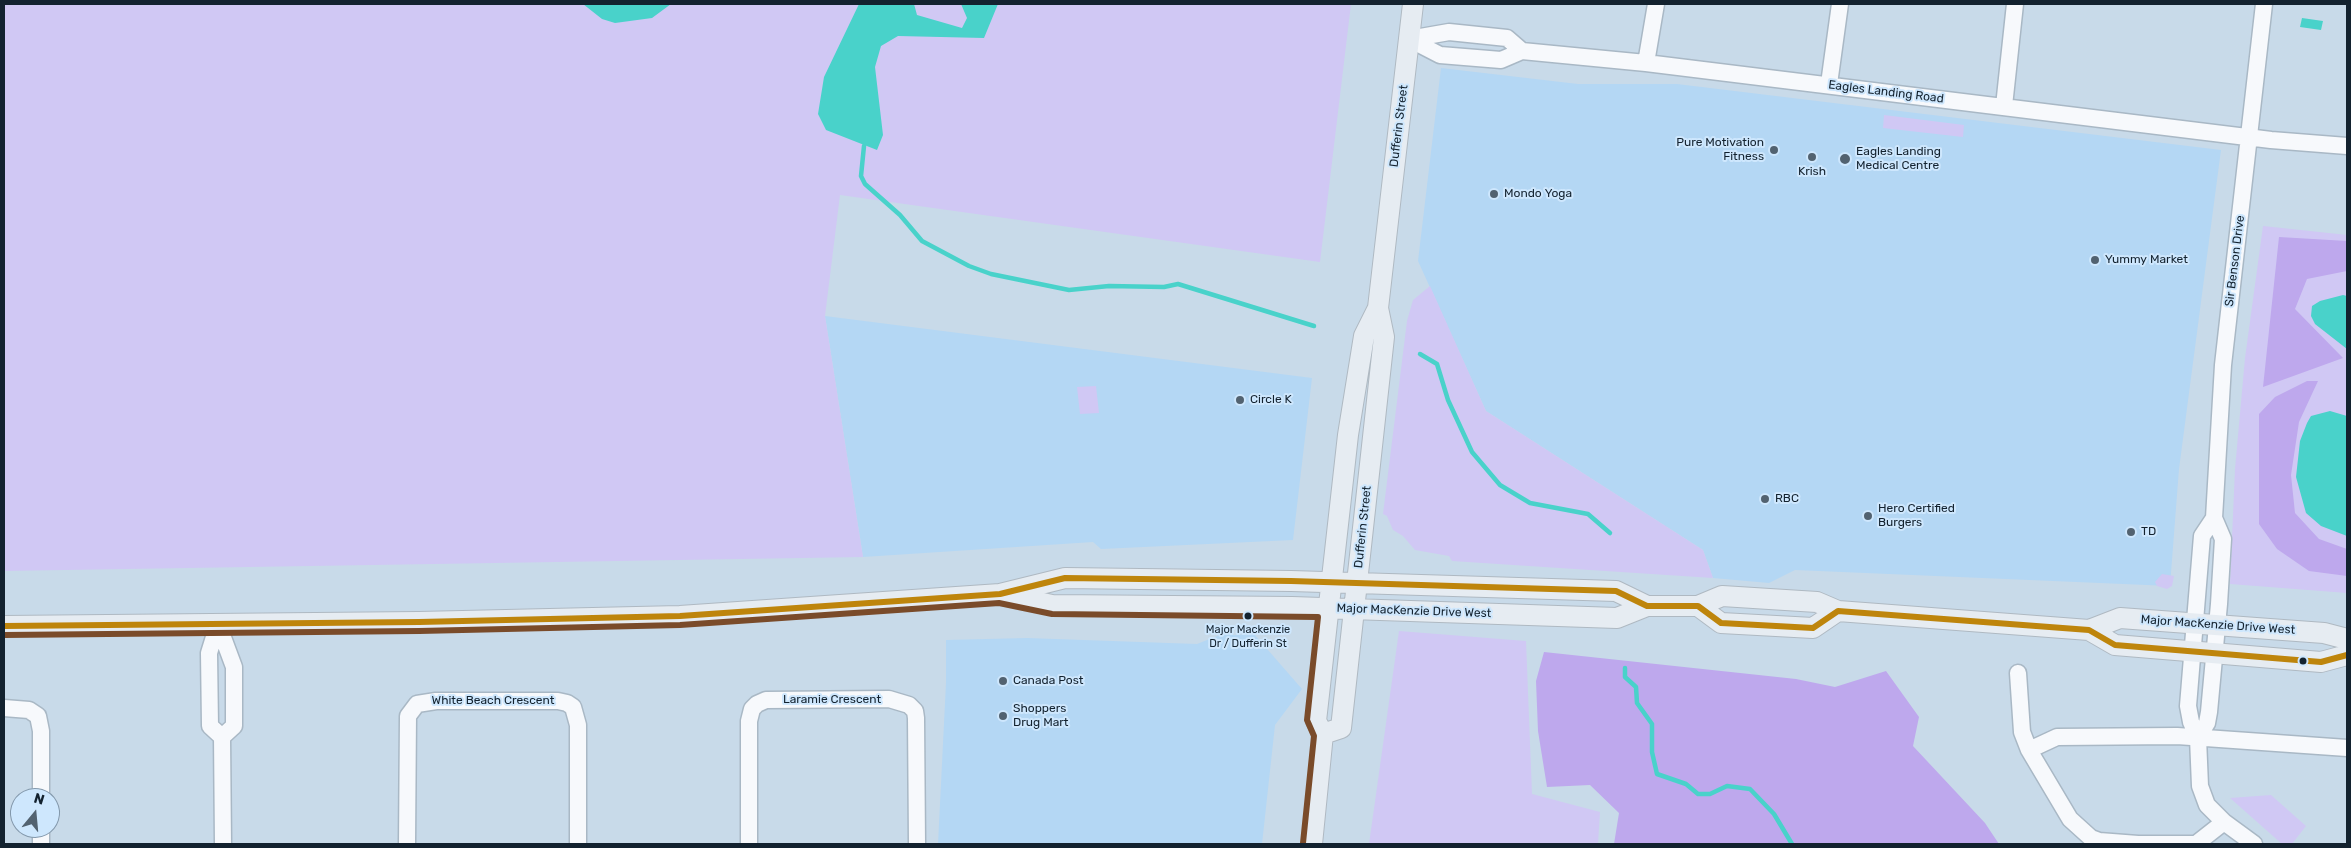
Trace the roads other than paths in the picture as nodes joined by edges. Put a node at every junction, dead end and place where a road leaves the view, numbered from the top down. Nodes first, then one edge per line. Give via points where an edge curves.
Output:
1 (1413, 4) edge
2 (1656, 4) edge
3 (1840, 4) edge
4 (2015, 4) edge
5 (2264, 4) edge
6 (1409, 39) junction
7 (1522, 51) junction
8 (1646, 63) junction
9 (1829, 84) junction
10 (2004, 106) junction
11 (2250, 137) junction
12 (2347, 146) edge
13 (1378, 308) junction
14 (2214, 518) junction
15 (1331, 583) junction
16 (1357, 584) junction
17 (1000, 594) junction
18 (1646, 606) junction
19 (1698, 606) junction
20 (1328, 608) junction
21 (1354, 609) junction
22 (1838, 611) junction
23 (218, 624) junction
24 (2196, 624) junction
25 (2217, 625) junction
26 (4, 626) edge
27 (2089, 630) junction
28 (2347, 639) edge
29 (2194, 650) junction
30 (2214, 652) junction
31 (2347, 655) edge
32 (2018, 673) dead end
33 (4, 708) edge
34 (1323, 734) junction
35 (222, 737) junction
36 (2198, 738) junction
37 (2347, 748) edge
38 (2029, 750) junction
39 (41, 788) edge
40 (2224, 822) junction
41 (222, 844) edge
42 (407, 844) edge
43 (578, 844) edge
44 (749, 844) edge
45 (917, 844) edge
46 (1312, 844) edge
47 (2254, 844) edge

1 - 6 main road, Dufferin Street
2 - 8 street
3 - 9 street
4 - 10 street
5 - 11 street, Sir Benson Drive
6 - 7 street, Eagles Landing Road via 1449,32 1507,38
6 - 7 street, Eagles Landing Road via 1440,55 1501,60
6 - 13 main road, Dufferin Street
7 - 8 street, Eagles Landing Road
8 - 9 street, Eagles Landing Road
9 - 10 street, Eagles Landing Road
10 - 11 street, Eagles Landing Road
11 - 12 street, Eagles Landing Road
11 - 14 street, Sir Benson Drive via 2223,365
13 - 15 main road, Dufferin Street via 1364,336 1348,435
13 - 16 main road, Dufferin Street via 1384,337
14 - 24 street, Sir Benson Drive via 2202,536
14 - 25 street, Sir Benson Drive via 2223,539
15 - 16 main road, Major MacKenzie Drive West
15 - 17 main road, Major MacKenzie Drive West via 1065,578
15 - 20 main road, Dufferin Street
16 - 18 main road, Major MacKenzie Drive West via 1616,591
16 - 21 main road, Dufferin Street
17 - 20 main road, Major MacKenzie Drive West via 1052,605
17 - 23 main road, Major MacKenzie Drive West via 680,616
18 - 19 main road, Major MacKenzie Drive West
18 - 21 main road, Major MacKenzie Drive West via 1617,618
19 - 22 main road, Major MacKenzie Drive West via 1722,596 1817,602
19 - 22 main road via 1721,623 1813,628
20 - 21 main road, Major MacKenzie Drive West
20 - 34 main road, Dufferin Street via 1316,721
21 - 34 main road, Dufferin Street via 1341,728
22 - 27 main road, Major MacKenzie Drive West
23 - 26 main road, Major MacKenzie Drive West
23 - 35 street via 209,653 210,726
23 - 35 street via 234,667 234,726
24 - 25 main road, Major MacKenzie Drive West
24 - 27 main road, Major MacKenzie Drive West via 2120,618
24 - 29 street, Sir Benson Drive
25 - 28 main road, Major MacKenzie Drive West via 2324,633
25 - 30 street, Sir Benson Drive
27 - 29 main road, Major MacKenzie Drive West via 2115,646
29 - 30 main road, Major MacKenzie Drive West
29 - 36 street, Sir Benson Drive via 2188,706
30 - 31 main road, Major MacKenzie Drive West via 2321,662
30 - 36 street, Sir Benson Drive via 2207,723
32 - 38 street via 2022,732
33 - 39 street via 29,710 38,716
34 - 46 main road, Dufferin Street
35 - 41 street
36 - 37 street
36 - 38 street via 2057,737
36 - 40 street via 2200,786 2207,805
38 - 40 street via 2073,823 2099,841 2196,844
40 - 47 street
42 - 43 street, White Beach Crescent via 408,716 417,704 436,701 558,701 573,707 578,725
44 - 45 street, Laramie Crescent via 749,721 752,709 766,700 889,699 909,705 915,711

